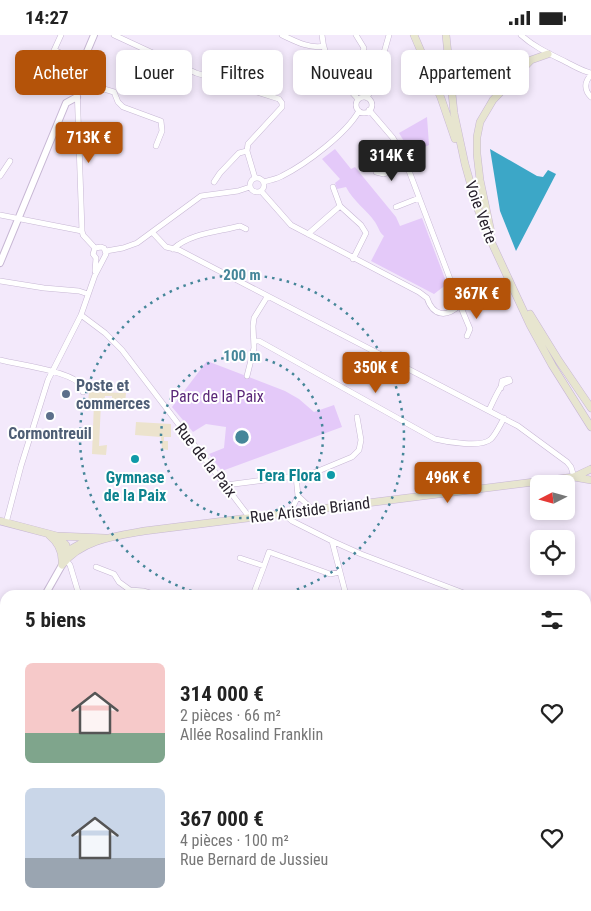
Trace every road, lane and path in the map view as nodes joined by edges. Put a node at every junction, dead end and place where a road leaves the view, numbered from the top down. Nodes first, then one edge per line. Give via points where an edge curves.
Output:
1 (61, 35) edge
2 (94, 35) edge
3 (114, 35) edge
4 (282, 35) edge
5 (322, 35) edge
6 (356, 35) edge
7 (389, 35) edge
8 (414, 35) edge
9 (448, 35) edge
10 (521, 35) edge
11 (324, 46) junction
12 (54, 50) edge
13 (88, 50) edge
14 (325, 50) edge
15 (363, 50) edge
16 (548, 54) junction
17 (581, 70) junction
18 (591, 74) edge
19 (586, 82) junction
20 (106, 90) edge
21 (354, 95) edge
22 (77, 97) joint
23 (591, 97) edge
24 (367, 98) junction
25 (358, 99) junction
26 (369, 110) junction
27 (358, 111) junction
28 (78, 137) junction
29 (156, 146) dead end
30 (110, 149) dead end
31 (247, 151) junction
32 (10, 161) dead end
33 (464, 164) junction
34 (407, 166) junction
35 (376, 172) dead end
36 (0, 176) edge
37 (255, 178) junction
38 (214, 182) dead end
39 (264, 182) junction
40 (250, 187) junction
41 (333, 187) dead end
42 (261, 191) junction
43 (419, 198) junction
44 (340, 206) junction
45 (396, 207) dead end
46 (0, 215) edge
47 (18, 219) junction
48 (246, 229) dead end
49 (82, 231) junction
50 (152, 231) junction
51 (491, 232) junction
52 (308, 234) junction
53 (95, 248) junction
54 (173, 249) junction
55 (106, 251) junction
56 (104, 258) junction
57 (96, 259) junction
58 (353, 259) junction
59 (0, 263) edge
60 (94, 275) junction
61 (0, 281) edge
62 (88, 294) junction
63 (267, 297) junction
64 (460, 305) junction
65 (81, 315) junction
66 (467, 336) dead end
67 (254, 341) junction
68 (0, 360) edge
69 (51, 371) junction
70 (247, 376) dead end
71 (501, 388) dead end
72 (83, 392) dead end
73 (591, 408) edge
74 (489, 410) junction
75 (357, 417) dead end
76 (504, 418) junction
77 (591, 427) edge
78 (591, 464) edge
79 (591, 469) edge
80 (582, 473) junction
81 (573, 475) edge
82 (296, 476) junction
83 (575, 476) edge
84 (575, 477) edge
85 (591, 480) edge
86 (530, 483) edge
87 (226, 485) junction
88 (298, 496) junction
89 (313, 510) junction
90 (287, 513) junction
91 (250, 518) junction
92 (2, 523) edge
93 (48, 535) junction
94 (59, 537) junction
95 (94, 540) junction
96 (74, 541) junction
97 (332, 541) junction
98 (240, 558) dead end
99 (63, 565) junction
100 (264, 566) junction
101 (96, 567) dead end
102 (340, 573) junction
103 (48, 590) edge
104 (78, 590) edge
105 (126, 590) edge
106 (255, 590) edge
107 (345, 590) edge
108 (456, 590) edge

1 - 12 street
2 - 13 street
3 - 31 street via 196,73 279,99 282,103 279,111 248,144
4 - 11 street via 309,47
5 - 11 street
6 - 15 street
7 - 24 street via 378,77
8 - 33 main road via 442,98
9 - 33 main road, Voie Verte via 454,113
9 - 51 main road, Voie Verte via 463,145
10 - 16 street
11 - 14 street
16 - 17 street
16 - 51 main road via 531,60 492,99 480,122 477,137 479,171
17 - 18 street
17 - 19 street
18 - 19 street
19 - 23 street via 586,90
20 - 29 street via 114,92 123,107 161,121 162,131
21 - 25 street
22 - 28 street
22 - 47 street via 66,103
24 - 25 street
24 - 26 street via 371,104
25 - 27 street
26 - 27 street
26 - 34 street via 394,138
27 - 39 street via 342,132 301,166 280,178
28 - 30 street
28 - 49 street
31 - 37 street
31 - 38 street via 239,153
32 - 36 street
33 - 77 main road, Voie Verte via 490,239 530,325
34 - 35 street via 384,174
34 - 43 street
37 - 39 street
37 - 40 street
39 - 42 street
40 - 42 street via 254,192
40 - 50 street via 201,197
41 - 44 street
42 - 52 street via 286,220
43 - 45 street
43 - 64 street via 450,279 461,295
44 - 52 street
44 - 58 street via 366,233
46 - 47 street
47 - 49 street
47 - 59 street
48 - 54 street via 240,226 189,238
49 - 53 street
50 - 54 street via 166,247
50 - 55 street via 137,243
51 - 73 main road, Voie Verte via 533,321
52 - 58 street
53 - 55 street via 101,247
53 - 57 street via 93,254
54 - 63 street
55 - 56 street
56 - 57 street
56 - 60 street
57 - 60 street
58 - 64 street via 427,297 436,312 444,314
60 - 62 street
61 - 62 street
62 - 65 street
63 - 67 street via 254,318
63 - 74 street
64 - 66 street via 470,329
65 - 69 street
65 - 87 street, Rue de la Paix via 122,350
67 - 70 street
67 - 76 street via 435,439 487,442
68 - 69 street
69 - 72 street via 77,381
69 - 92 street
71 - 74 street
74 - 76 street
75 - 82 street via 361,440 359,450 352,457 311,474
76 - 81 street via 567,462
78 - 80 street
79 - 80 main road, Rue Aristide Briand
80 - 83 main road, Rue Aristide Briand
82 - 87 street
82 - 88 street
84 - 85 main road, Rue Aristide Briand
86 - 89 main road, Rue Aristide Briand
87 - 91 street, Rue de la Paix
88 - 89 street
88 - 90 street
89 - 90 main road, Rue Aristide Briand
90 - 91 main road, Rue Aristide Briand
90 - 97 street via 292,521
91 - 95 main road, Rue Aristide Briand
92 - 93 main road
93 - 94 main road
93 - 99 main road via 57,542
94 - 96 main road
94 - 99 main road via 66,545
95 - 96 main road
95 - 99 main road
96 - 99 main road
97 - 102 street
97 - 108 street
98 - 100 street
99 - 103 street
99 - 104 street via 70,565
100 - 102 street via 269,552 330,574
100 - 106 street
101 - 105 street via 114,574
102 - 107 street

